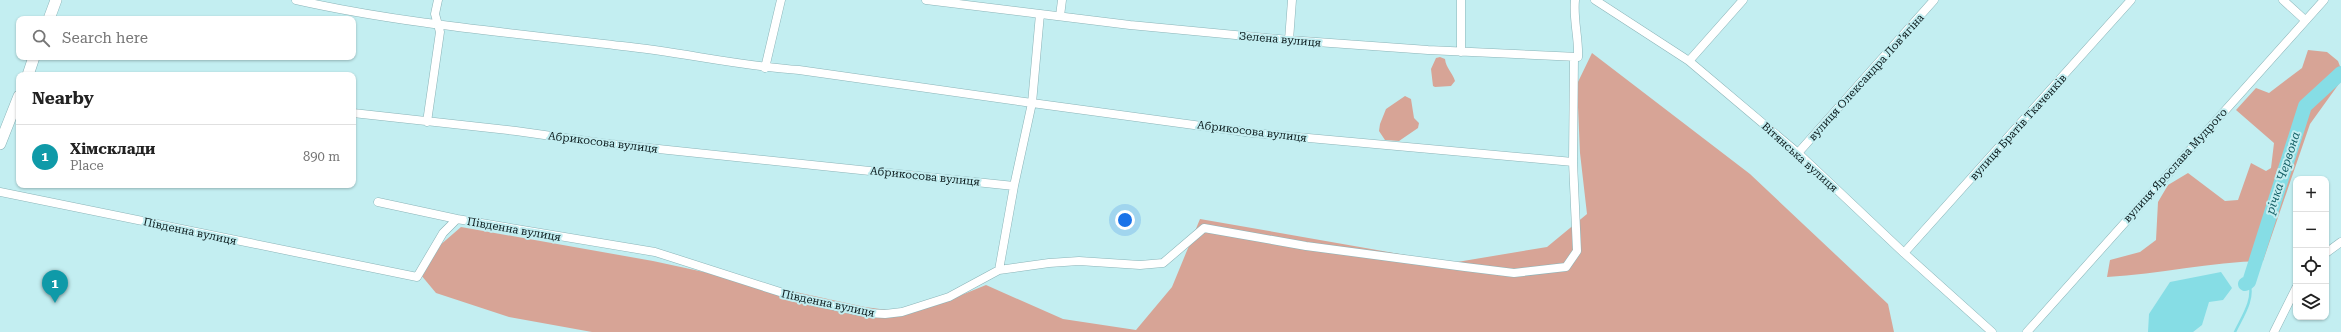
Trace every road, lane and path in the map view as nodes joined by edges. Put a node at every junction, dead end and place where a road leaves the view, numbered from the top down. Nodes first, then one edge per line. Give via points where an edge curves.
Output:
1 (56, 0) edge
2 (296, 0) edge
3 (438, 0) edge
4 (781, 0) edge
5 (926, 0) edge
6 (1062, 0) edge
7 (1292, 0) edge
8 (1461, 0) edge
9 (1575, 0) edge
10 (1595, 0) edge
11 (1743, 0) edge
12 (1934, 0) edge
13 (2131, 0) edge
14 (2283, 0) edge
15 (2324, 0) edge
16 (1040, 14) junction
17 (50, 16) edge
18 (1060, 16) junction
19 (2305, 20) junction
20 (437, 23) junction
21 (1289, 40) junction
22 (1461, 52) junction
23 (1574, 57) junction
24 (33, 60) edge
25 (1689, 61) junction
26 (766, 68) junction
27 (29, 72) edge
28 (16, 103) edge
29 (1032, 103) junction
30 (356, 113) edge
31 (427, 122) junction
32 (1, 139) edge
33 (1798, 153) junction
34 (1573, 162) junction
35 (1014, 186) junction
36 (0, 192) edge
37 (378, 202) dead end
38 (457, 219) junction
39 (2341, 242) edge
40 (2329, 251) edge
41 (1904, 253) junction
42 (1000, 270) junction
43 (2293, 294) edge
44 (1992, 332) edge
45 (2027, 332) edge
46 (2274, 332) edge

1 - 17 street
2 - 20 street, Абрикосова вулиця via 348,12
3 - 20 street via 435,14
4 - 26 street
5 - 16 street, Зелена вулиця
6 - 18 street
7 - 21 street
8 - 22 street
9 - 23 street via 1573,15 1578,58
10 - 25 street, Вітянська вулиця
11 - 25 street
12 - 33 street, вулиця Олександра Ловʼягіна
13 - 41 street, вулиця Братів Ткаченків
14 - 19 street
15 - 19 street, вулиця Ярослава Мудрого
16 - 18 street, Зелена вулиця
16 - 29 street
18 - 21 street, Зелена вулиця
19 - 45 street, вулиця Ярослава Мудрого
20 - 26 street, Абрикосова вулиця via 624,46
20 - 31 street via 440,32
21 - 22 street, Зелена вулиця
22 - 23 street, Зелена вулиця
23 - 34 street
24 - 27 street
25 - 33 street, Вітянська вулиця
26 - 29 street, Абрикосова вулиця via 799,70
28 - 32 street
29 - 34 street, Абрикосова вулиця via 1253,132
29 - 35 street
30 - 31 street, Абрикосова вулиця
31 - 35 street, Абрикосова вулиця via 601,143
33 - 41 street, Вітянська вулиця
34 - 42 street via 1577,251 1566,267 1514,273 1306,246 1204,228 1163,263 1140,265 1049,262
35 - 42 street
36 - 38 street, Південна вулиця via 417,277 443,233
37 - 38 street
38 - 42 street, Південна вулиця via 655,252 802,299 867,313 902,312 949,297
39 - 40 street
41 - 44 street, Вітянська вулиця
43 - 46 street

